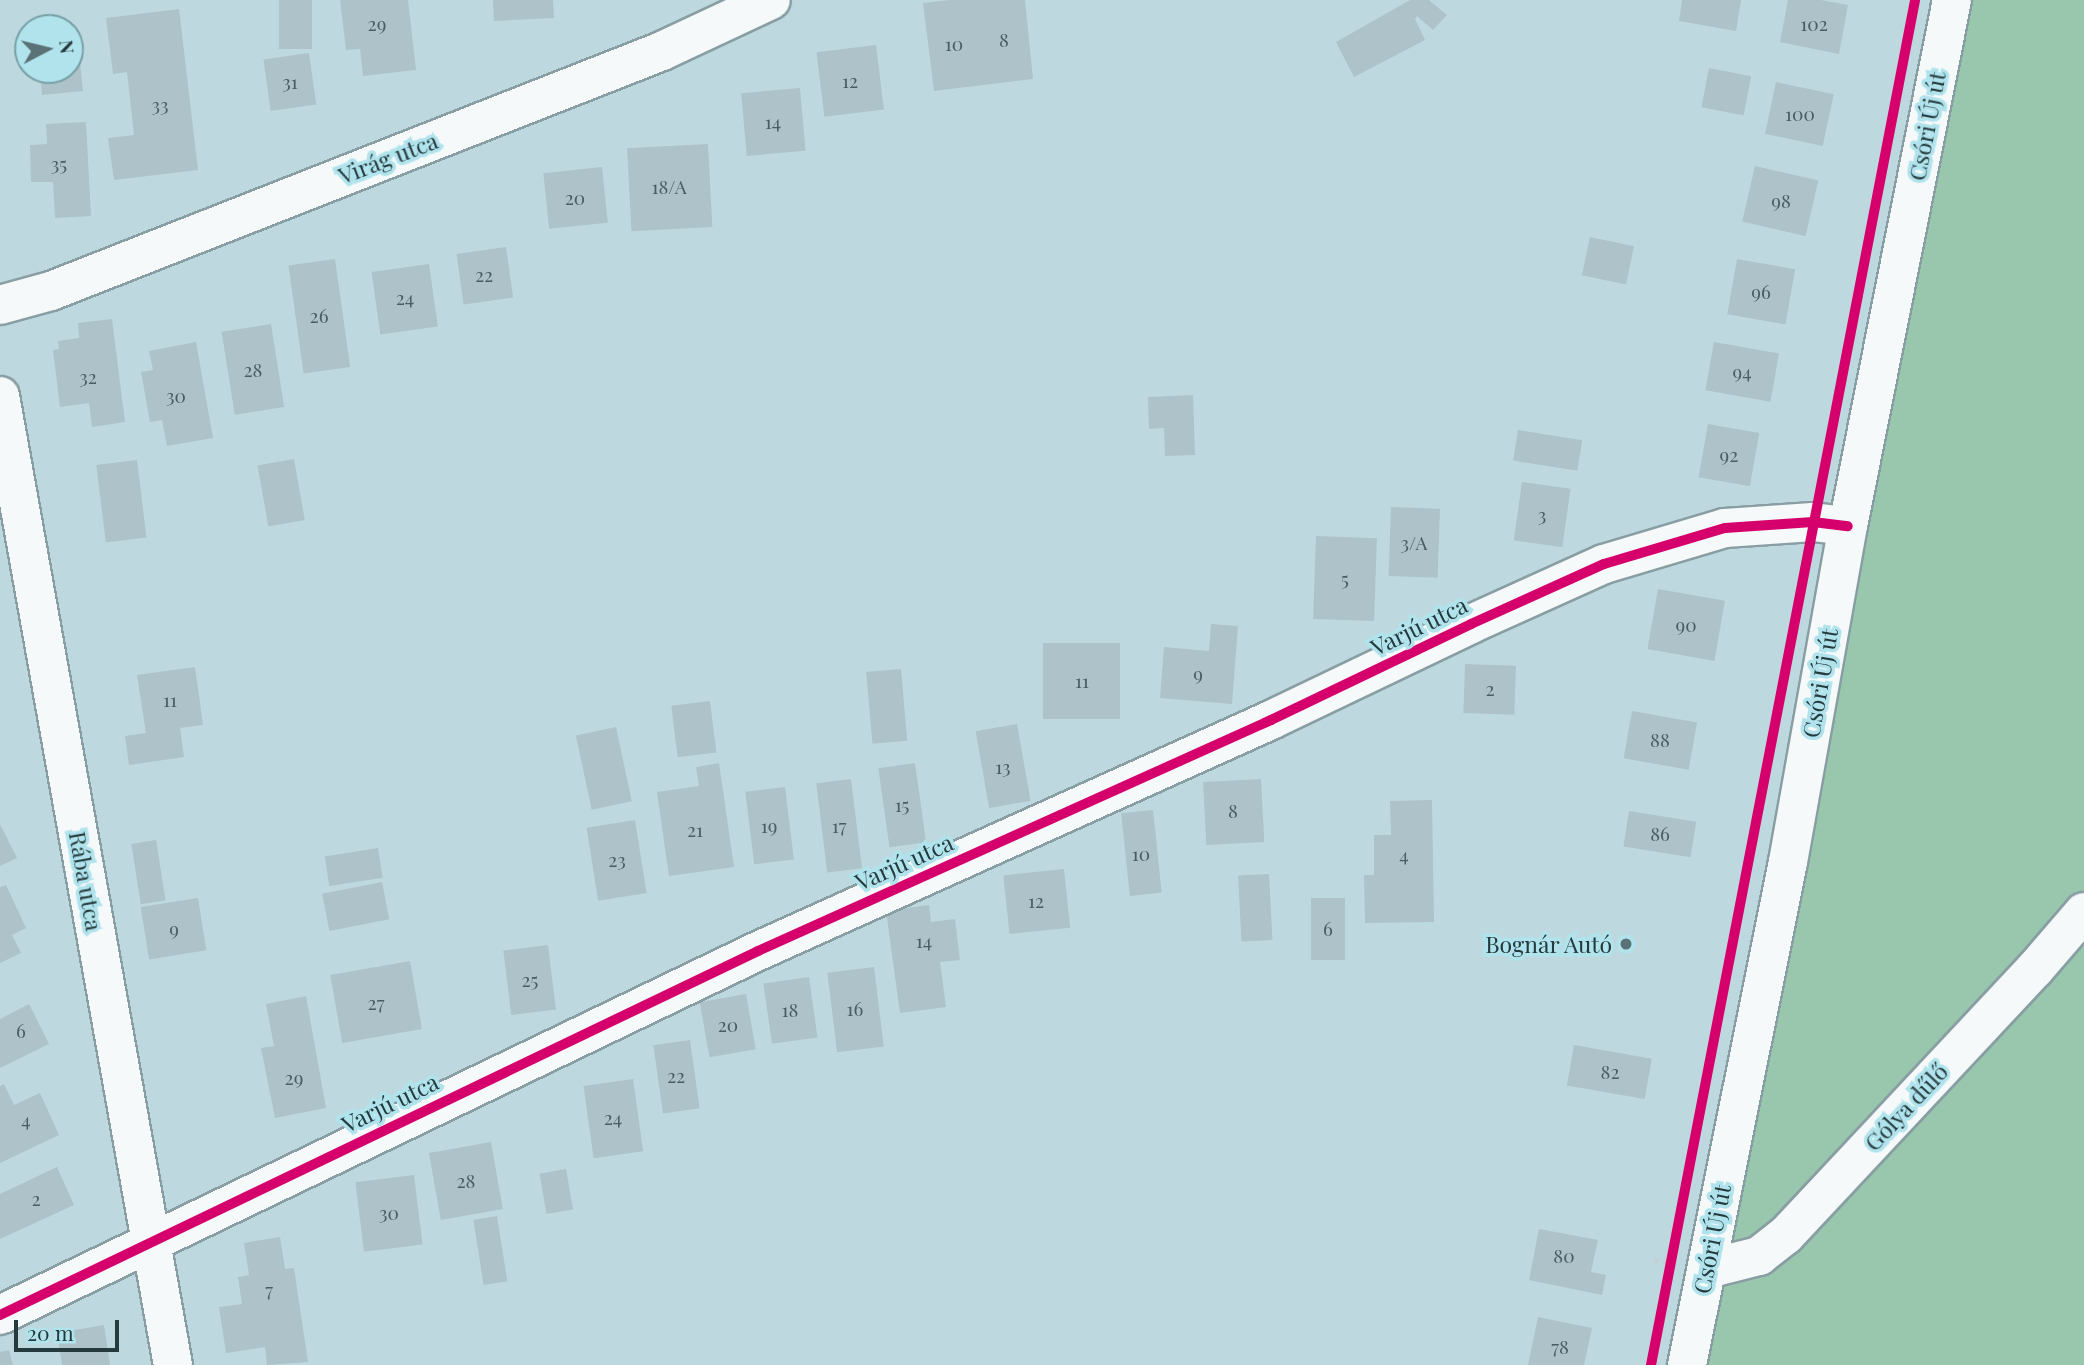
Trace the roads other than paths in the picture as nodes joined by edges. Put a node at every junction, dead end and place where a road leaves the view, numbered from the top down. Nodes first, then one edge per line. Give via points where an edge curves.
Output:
1 (772, 0) edge
2 (1952, 0) edge
3 (0, 306) edge
4 (0, 397) edge
5 (1848, 526) junction
6 (2084, 912) edge
7 (150, 1243) junction
8 (1689, 1266) junction
9 (0, 1315) edge
10 (173, 1365) edge
11 (1687, 1365) edge

1 - 3 street, Virág utca via 662,51 51,291
2 - 5 street, Csóri Új út
4 - 7 street, Rába utca
5 - 7 street, Varjú utca via 1813,522 1725,528 1604,565 758,951
5 - 8 street, Csóri Új út via 1788,862
6 - 8 street, Gólya dűlő via 1786,1235 1759,1256
7 - 9 street, Varjú utca
7 - 10 street, Rába utca
8 - 11 street, Csóri Új út

